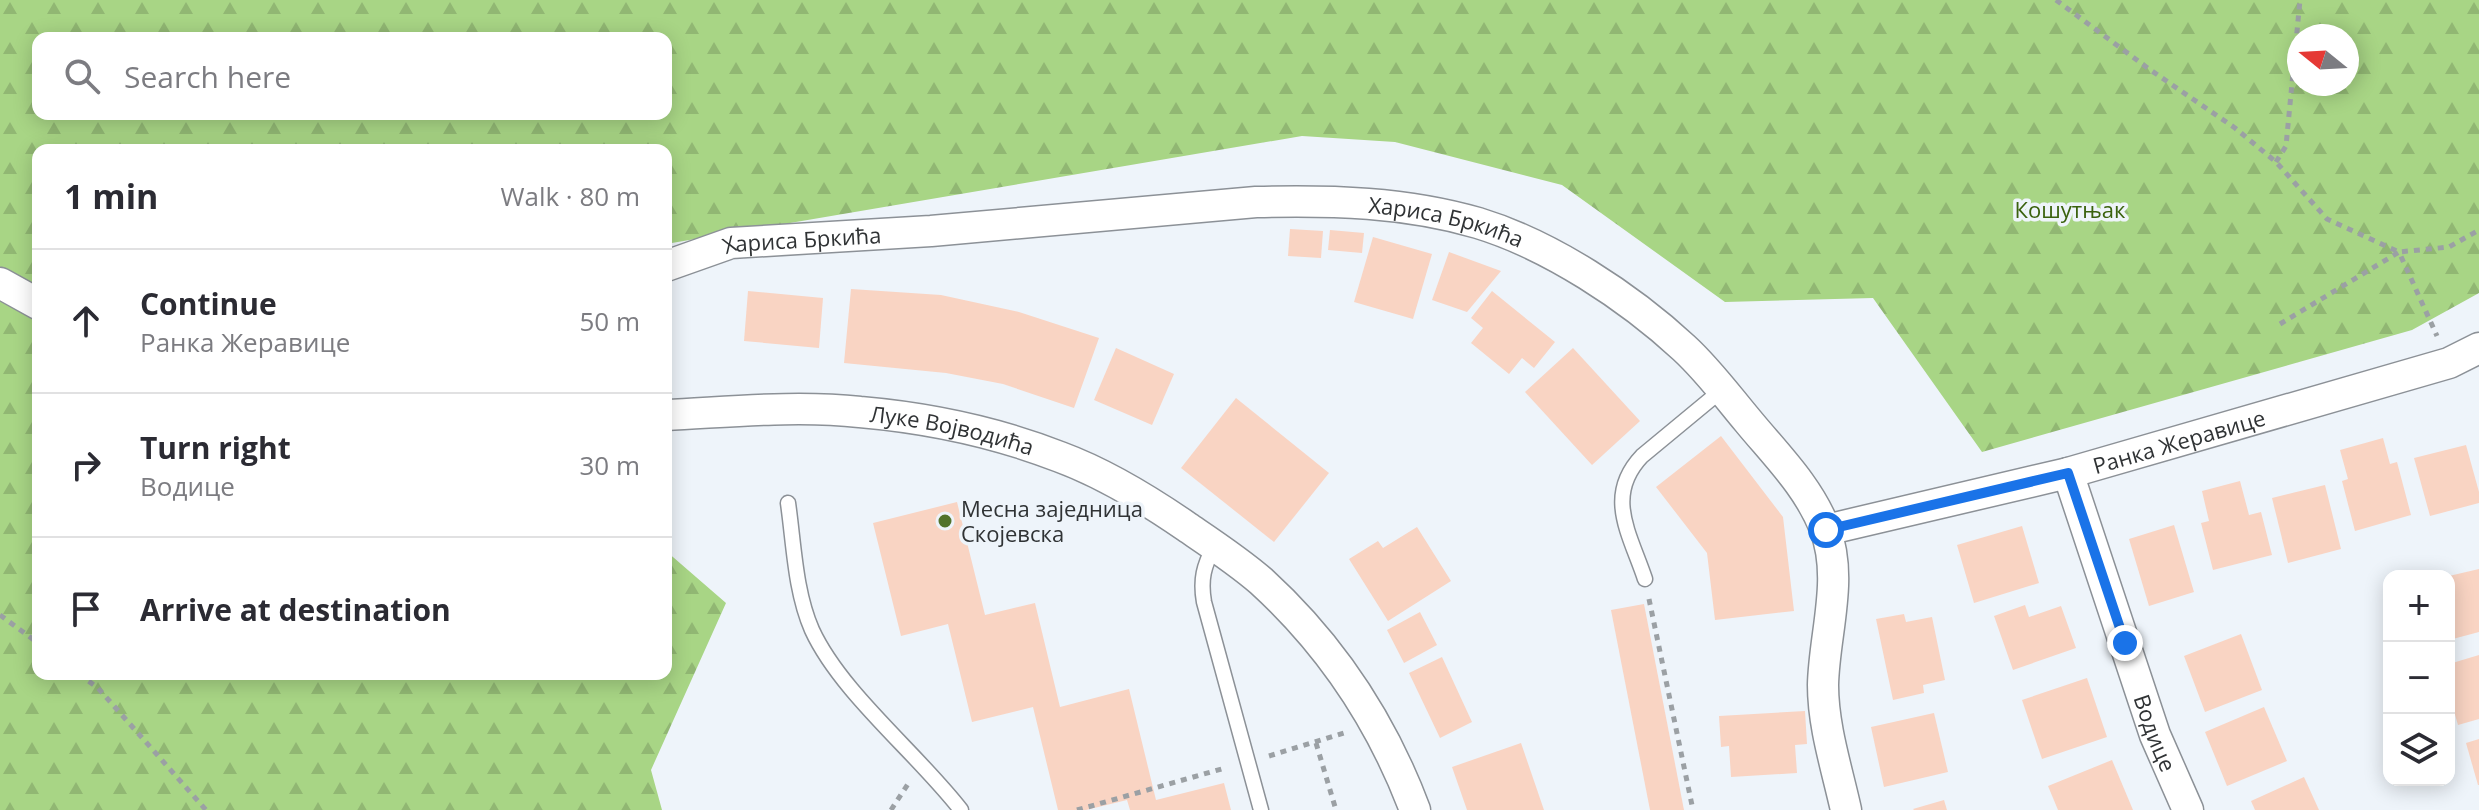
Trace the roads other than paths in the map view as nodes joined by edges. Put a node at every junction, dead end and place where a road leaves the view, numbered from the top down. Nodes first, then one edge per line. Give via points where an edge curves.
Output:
1 (672, 263) edge
2 (0, 283) edge
3 (32, 301) edge
4 (2479, 348) edge
5 (1723, 389) junction
6 (672, 415) edge
7 (2068, 473) junction
8 (788, 503) dead end
9 (1826, 530) junction
10 (1214, 546) junction
11 (1645, 579) road end
12 (961, 810) edge
13 (1261, 810) edge
14 (1415, 810) edge
15 (1846, 810) edge
16 (2188, 810) edge

1 - 5 street, Хариса Бркића via 731,243 1256,202 1389,206 1480,224 1559,258 1630,301
2 - 3 street
4 - 7 street, Ранка Жеравице via 2449,363
5 - 9 street, Хариса Бркића via 1786,464
5 - 11 lane via 1642,456 1624,481 1623,513
6 - 10 street, Луке Војводића via 817,409 972,429 1063,457 1125,487
7 - 9 street, Ранка Жеравице
7 - 16 street, Водице via 2155,735
8 - 12 lane via 799,588 812,630 831,662
9 - 15 street, Хариса Бркића via 1834,582 1823,687
10 - 13 lane via 1201,585
10 - 14 street, Луке Војводића via 1262,582 1332,657 1374,721

